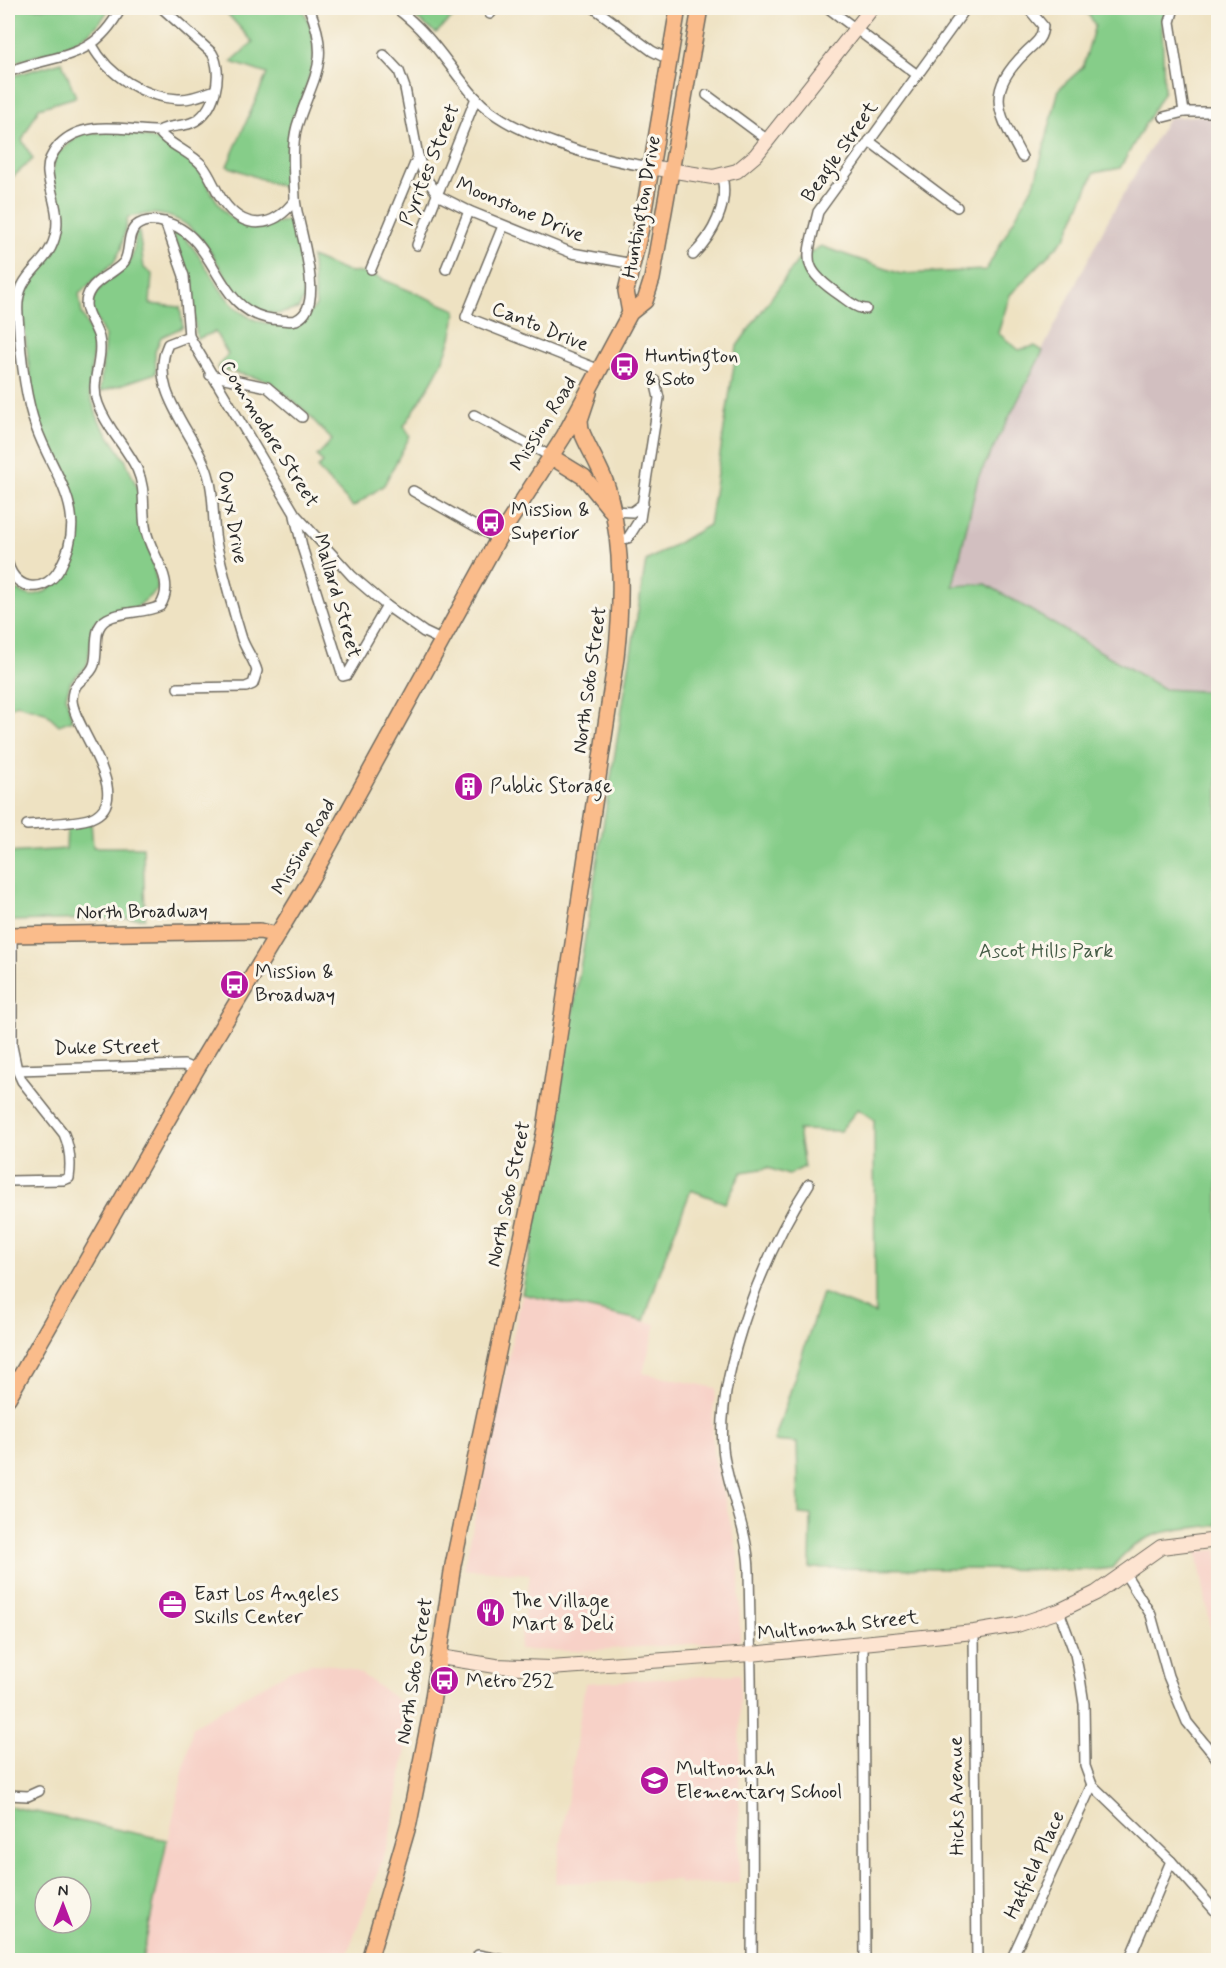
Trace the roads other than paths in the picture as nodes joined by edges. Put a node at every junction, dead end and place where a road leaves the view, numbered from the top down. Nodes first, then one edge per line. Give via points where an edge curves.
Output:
1 (121, 8) edge
2 (162, 8) edge
3 (309, 8) edge
4 (396, 8) edge
5 (594, 8) edge
6 (678, 8) edge
7 (700, 8) edge
8 (828, 8) edge
9 (872, 8) edge
10 (966, 8) edge
11 (1028, 8) edge
12 (1174, 8) edge
13 (857, 27) junction
14 (92, 45) junction
15 (384, 56) dead end
16 (668, 59) junction
17 (8, 72) edge
18 (916, 74) junction
19 (215, 90) junction
20 (707, 95) dead end
21 (476, 98) junction
22 (1218, 111) edge
23 (1184, 112) junction
24 (1164, 117) dead end
25 (159, 131) junction
26 (769, 141) junction
27 (869, 141) junction
28 (418, 156) junction
29 (1022, 157) dead end
30 (650, 167) junction
31 (671, 172) junction
32 (722, 177) junction
33 (439, 196) junction
34 (295, 200) junction
35 (957, 207) dead end
36 (469, 211) junction
37 (165, 222) junction
38 (503, 226) junction
39 (417, 245) dead end
40 (693, 255) dead end
41 (633, 264) junction
42 (370, 269) dead end
43 (446, 269) dead end
44 (866, 309) dead end
45 (630, 313) junction
46 (189, 336) junction
47 (600, 370) junction
48 (210, 375) junction
49 (655, 381) dead end
50 (589, 393) junction
51 (474, 415) dead end
52 (302, 417) dead end
53 (550, 456) junction
54 (413, 491) dead end
55 (643, 504) junction
56 (612, 511) junction
57 (295, 514) junction
58 (498, 538) junction
59 (617, 541) junction
60 (8, 564) edge
61 (387, 606) junction
62 (443, 640) junction
63 (178, 688) dead end
64 (27, 825) dead end
65 (10, 935) edge
66 (277, 935) junction
67 (16, 1070) junction
68 (196, 1070) junction
69 (8, 1181) edge
70 (809, 1184) dead end
71 (8, 1398) edge
72 (1218, 1540) edge
73 (1124, 1572) junction
74 (1059, 1611) junction
75 (974, 1632) junction
76 (863, 1643) junction
77 (751, 1654) junction
78 (440, 1657) junction
79 (1218, 1760) edge
80 (1092, 1785) junction
81 (39, 1791) dead end
82 (8, 1795) edge
83 (1170, 1861) junction
84 (1218, 1914) edge
85 (478, 1955) dead end
86 (369, 1960) edge
87 (504, 1960) edge
88 (753, 1960) edge
89 (865, 1960) edge
90 (977, 1960) edge
91 (1011, 1960) edge
92 (1129, 1960) edge

1 - 14 street
2 - 19 street via 212,53 218,63
3 - 34 street via 316,23 320,58 318,75 295,137
4 - 21 street via 443,53
5 - 16 street
6 - 16 main road, Huntington Drive
7 - 31 main road, Huntington Drive
8 - 13 street
9 - 13 street
10 - 18 street, Beagle Street
11 - 29 street via 1043,26 1042,38 1010,69 998,104 1000,116
12 - 23 street via 1170,22
13 - 18 street
13 - 26 street
14 - 17 street
14 - 19 street via 107,69 162,96 179,99
15 - 28 street, Moonstone Drive via 399,71 405,88
16 - 30 main road, Huntington Drive
18 - 27 street, Beagle Street
19 - 25 street via 209,105 193,123
20 - 26 street
21 - 30 street via 506,120 535,134 604,159
21 - 33 street, Pyrites Street
22 - 23 street
23 - 24 street
25 - 34 street via 161,137 190,153 202,165 223,201 241,217 263,223 274,220
25 - 60 street via 91,128 63,141 49,159 57,228 49,253 24,279 18,316 35,426 69,499 71,528 59,570 43,585 17,582
26 - 32 street via 747,165
27 - 35 street
27 - 44 street, Beagle Street via 818,212 809,258 815,277 855,306
28 - 33 street, Moonstone Drive via 424,177
28 - 42 street
30 - 31 street
30 - 41 main road, Huntington Drive
31 - 32 street
31 - 45 main road, Huntington Drive via 652,279 645,301
32 - 40 street via 726,191 721,209 703,245
33 - 36 street, Moonstone Drive
33 - 39 street, Pyrites Street
34 - 37 street via 312,296 304,313 290,321 256,315 236,300 190,234
36 - 38 street, Moonstone Drive
36 - 43 street
37 - 46 street, Commodore Street via 184,276
37 - 64 street via 137,225 131,231 127,256 92,287 85,307 99,339 97,403 142,481 144,524 165,580 165,599 152,610 118,615 100,625 94,667 73,690 72,702 80,723 104,771 106,800 101,811 90,818
38 - 41 street, Moonstone Drive via 572,253
38 - 47 street, Canto Drive via 466,317
41 - 45 main road, Huntington Drive via 627,291
45 - 47 main road, Mission Road
46 - 48 street, Commodore Street
46 - 63 street, Onyx Drive via 168,344 163,355 163,383 208,473 218,554 243,641 257,671 252,684 246,687
47 - 50 main road, Mission Road
48 - 52 street via 267,387
48 - 57 street, Commodore Street
49 - 55 street via 659,398
50 - 53 main road, Mission Road
50 - 56 main road, North Soto Street via 580,420 581,430 609,491
51 - 53 street
53 - 56 main road via 584,477
53 - 58 main road, Mission Road
54 - 58 street
55 - 56 street via 632,512
55 - 59 street via 634,532
56 - 59 main road, North Soto Street
57 - 61 street, Commodore Street via 352,576
57 - 61 street, Mallard Street via 343,676
58 - 62 main road, Mission Road
59 - 78 main road, North Soto Street via 622,596 616,658 545,1129 453,1565
61 - 62 street, Commodore Street via 424,632
62 - 66 main road, Mission Road
65 - 66 main road, North Broadway via 260,931
65 - 67 street
66 - 68 main road, Mission Road
67 - 68 street, Duke Street via 184,1065
67 - 69 street via 64,1134 70,1154 69,1178
68 - 71 main road, Mission Road
70 - 77 street via 750,1305 723,1414 728,1478 748,1551
72 - 73 street, Multnomah Street via 1161,1547
73 - 74 street, Multnomah Street via 1096,1593
73 - 79 street via 1151,1615 1168,1676 1187,1722
74 - 75 street, Multnomah Street via 1017,1625
74 - 80 street via 1080,1678 1085,1766
75 - 76 street, Multnomah Street
75 - 90 street, Hicks Avenue
76 - 77 street, Multnomah Street
76 - 89 street
77 - 78 street, Multnomah Street via 550,1668 496,1666
77 - 88 street
78 - 86 main road, North Soto Street via 402,1855
80 - 83 street
80 - 91 street, Hatfield Place
81 - 82 street via 28,1796
83 - 84 street
83 - 92 street
85 - 87 street

